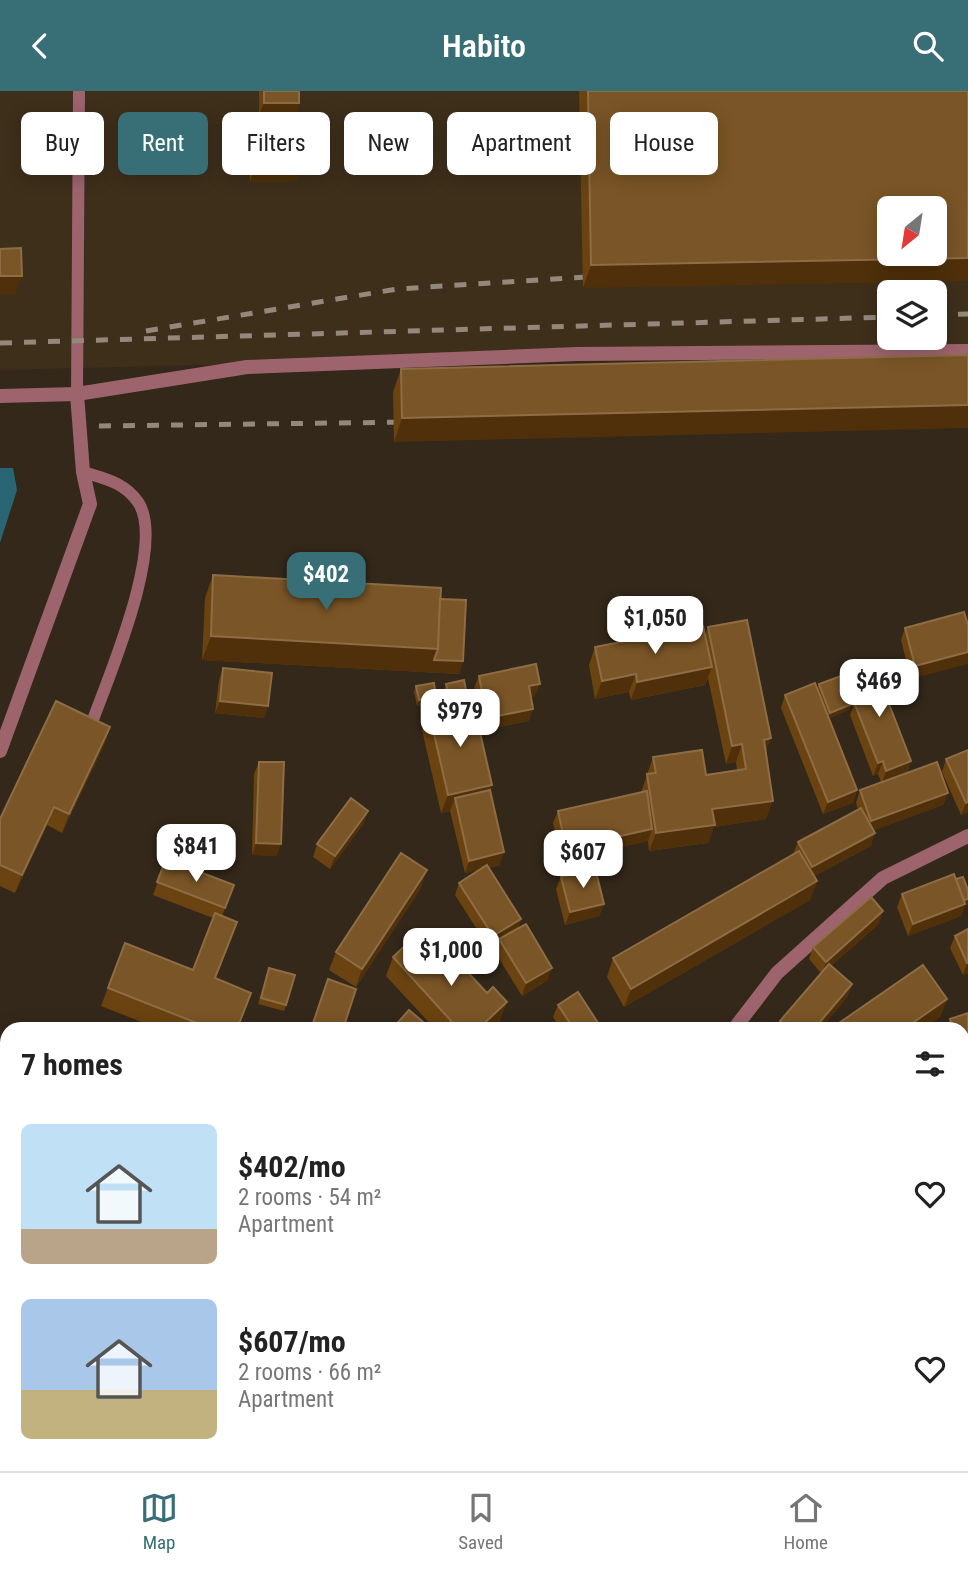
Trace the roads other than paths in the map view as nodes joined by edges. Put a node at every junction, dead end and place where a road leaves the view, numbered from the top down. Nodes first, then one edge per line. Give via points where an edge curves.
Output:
1 (79, 91) edge
2 (968, 351) edge
3 (77, 394) junction
4 (0, 396) edge
5 (83, 472) junction
6 (94, 717) edge
7 (0, 751) edge
8 (968, 836) edge
9 (739, 1022) edge

1 - 3 lane
2 - 3 street via 577,354 247,367
3 - 4 street
3 - 5 street
5 - 6 lane via 121,483 139,503 146,524 130,618
5 - 7 street via 90,504
8 - 9 street via 883,877 777,973

